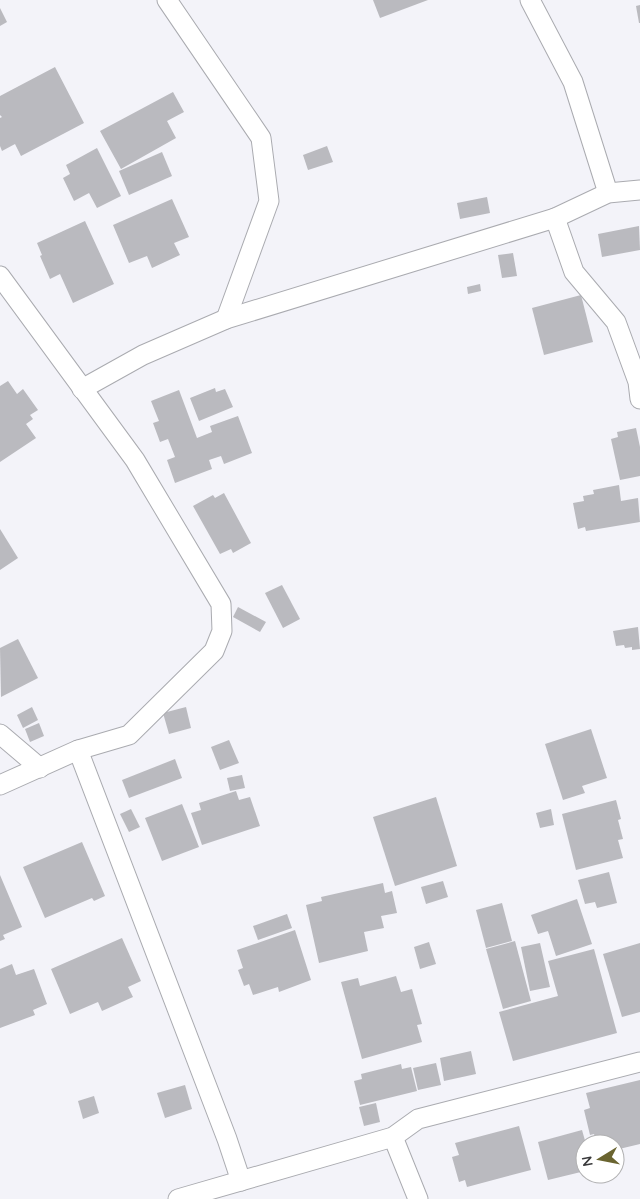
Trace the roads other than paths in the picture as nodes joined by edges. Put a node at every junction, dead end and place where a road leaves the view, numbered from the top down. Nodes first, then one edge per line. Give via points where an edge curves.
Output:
1 (167, 0) edge
2 (530, 0) edge
3 (640, 190) edge
4 (608, 193) junction
5 (555, 218) junction
6 (0, 276) edge
7 (226, 319) junction
8 (82, 389) junction
9 (640, 399) edge
10 (0, 734) edge
11 (78, 750) junction
12 (40, 768) junction
13 (0, 785) edge
14 (640, 1062) edge
15 (393, 1137) junction
16 (241, 1181) junction
17 (178, 1199) edge
18 (418, 1199) edge

1 - 7 street via 261,138 269,201
2 - 4 street via 573,82
3 - 4 street
4 - 5 street
5 - 7 street
5 - 9 street via 574,272 616,322 638,382
6 - 8 street
7 - 8 street via 143,355
8 - 11 street via 135,460 221,604 222,631 214,651 129,735
10 - 12 street
11 - 12 street
11 - 16 street
12 - 13 street
14 - 15 street via 418,1119
15 - 16 street
15 - 18 street
16 - 17 street

